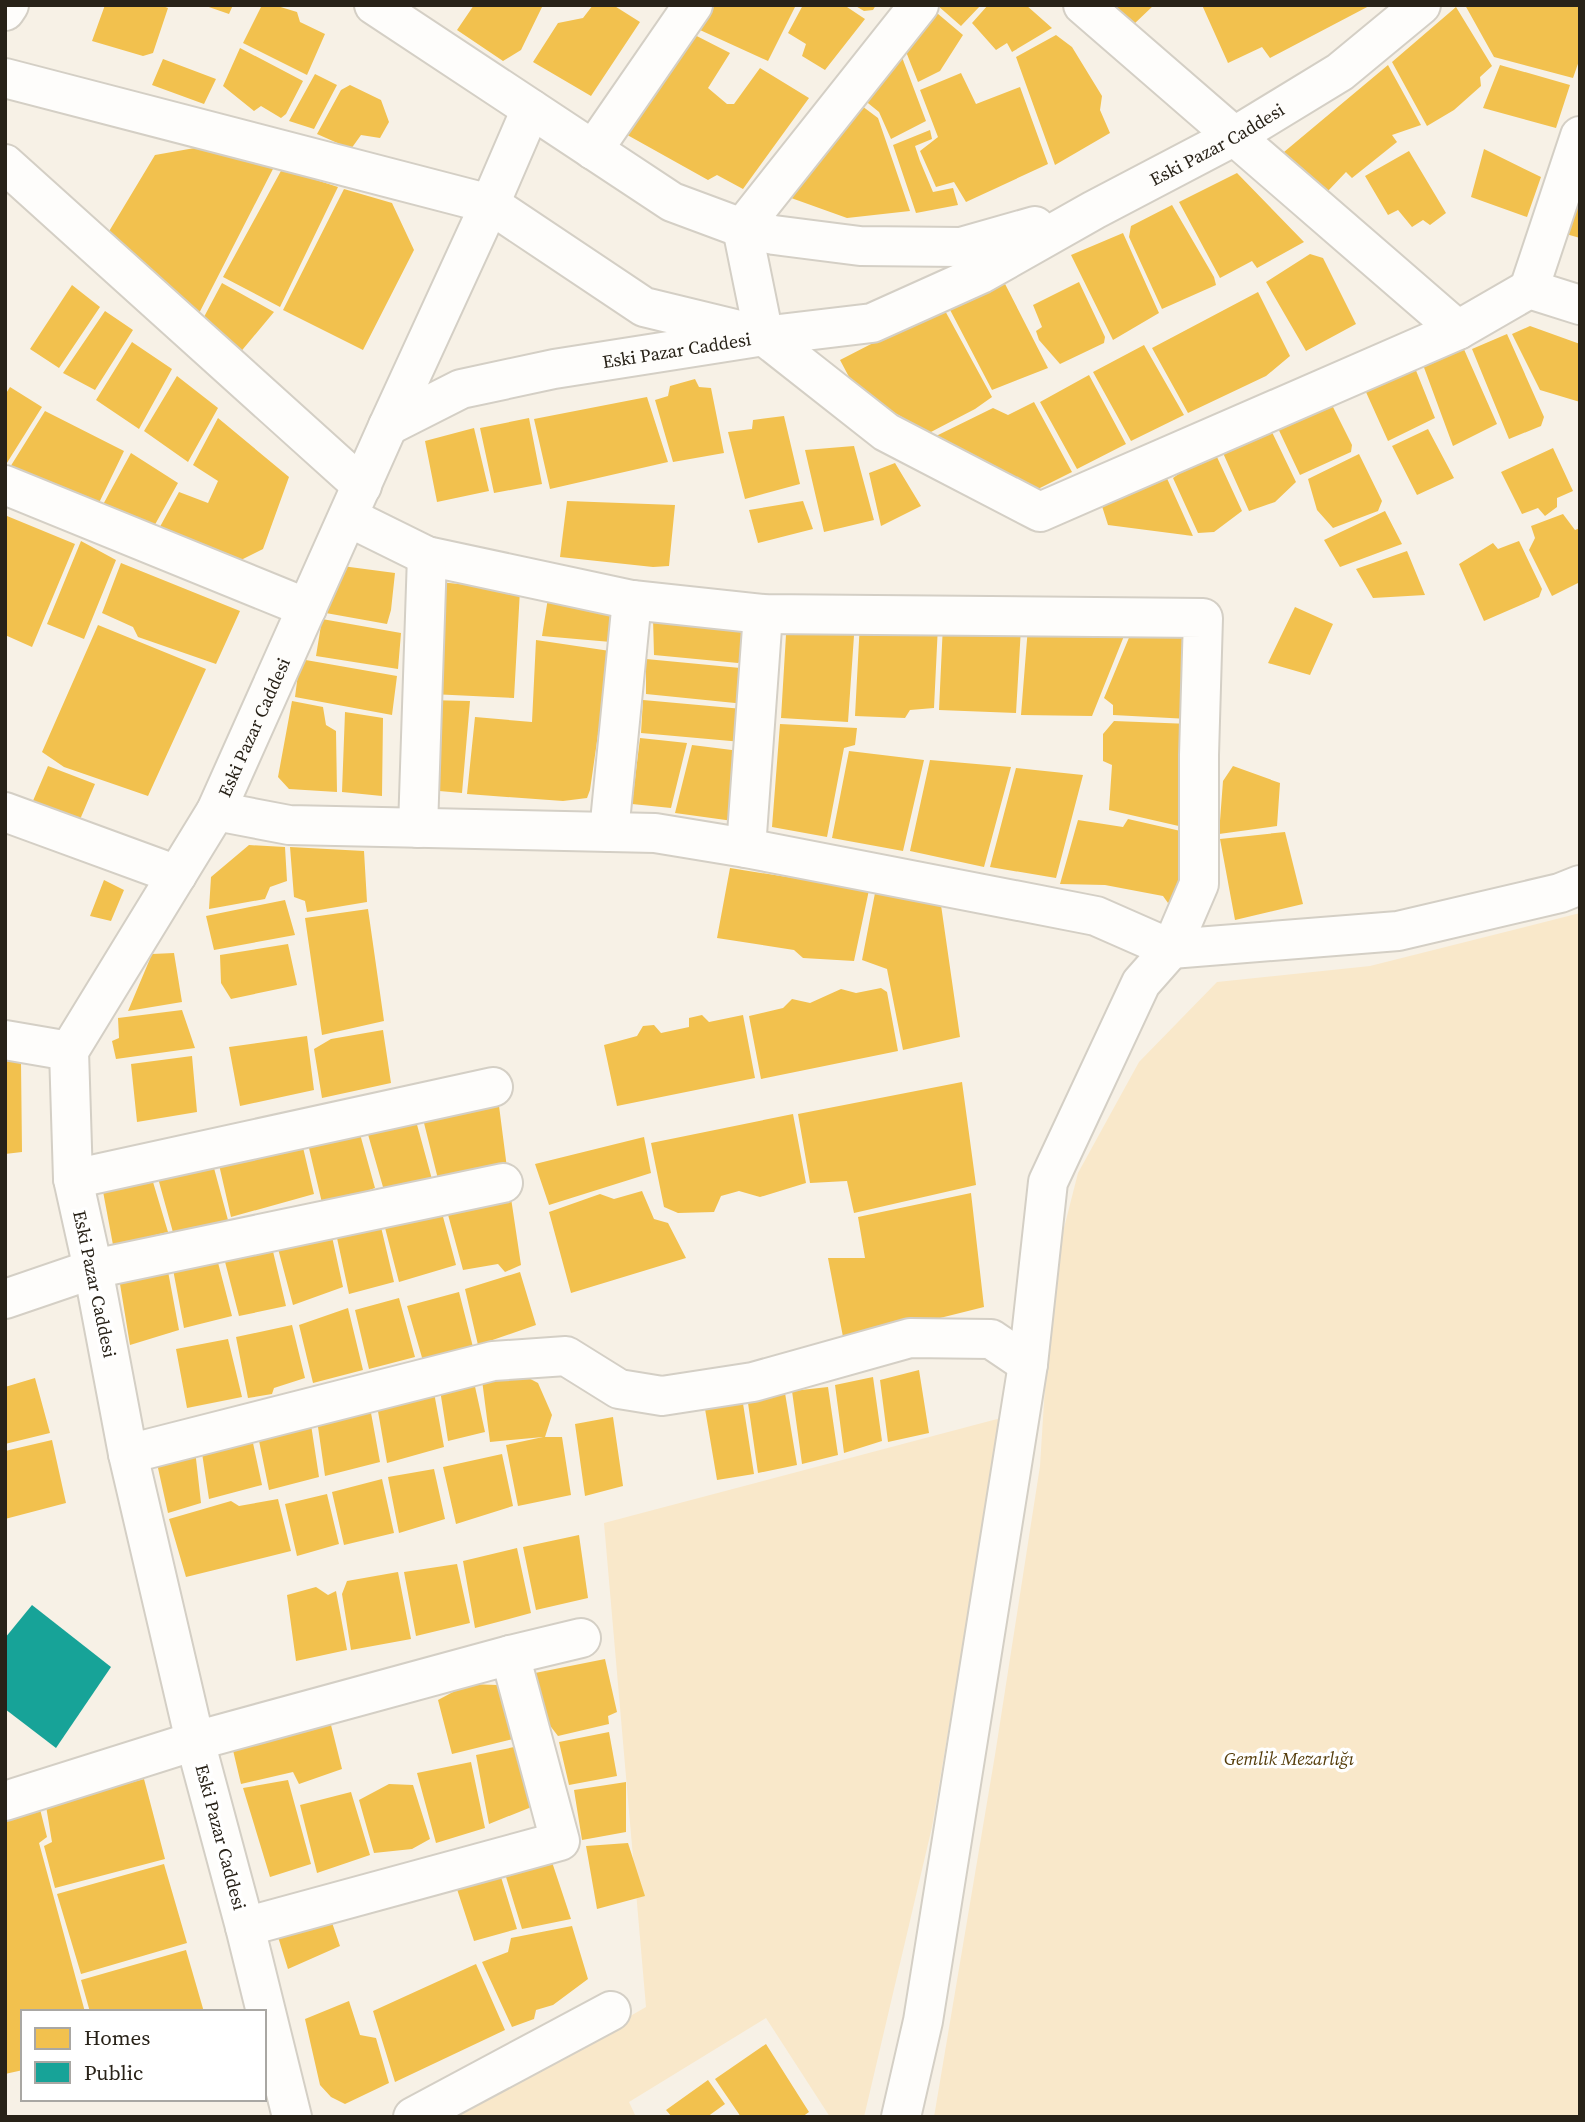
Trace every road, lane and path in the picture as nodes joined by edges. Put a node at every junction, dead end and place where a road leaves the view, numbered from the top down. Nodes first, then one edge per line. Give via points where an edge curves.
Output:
1 (9, 5) edge
2 (374, 5) edge
3 (693, 5) edge
4 (919, 5) edge
5 (1083, 5) edge
6 (1421, 5) edge
7 (5, 11) edge
8 (5, 78) edge
9 (531, 109) junction
10 (1235, 136) junction
11 (1580, 136) edge
12 (593, 150) junction
13 (5, 164) edge
14 (490, 204) junction
15 (1094, 210) junction
16 (741, 228) junction
17 (1529, 289) junction
18 (1580, 305) edge
19 (1458, 330) junction
20 (764, 336) junction
21 (388, 426) junction
22 (5, 485) edge
23 (355, 501) junction
24 (427, 556) junction
25 (632, 600) junction
26 (307, 608) junction
27 (763, 614) junction
28 (216, 811) junction
29 (5, 813) edge
30 (418, 828) junction
31 (609, 832) junction
32 (746, 848) junction
33 (177, 875) junction
34 (1580, 885) edge
35 (1171, 949) junction
36 (5, 1040) edge
37 (69, 1051) junction
38 (493, 1087) dead end
39 (73, 1179) junction
40 (503, 1183) dead end
41 (93, 1269) junction
42 (5, 1299) edge
43 (1028, 1364) junction
44 (128, 1454) junction
45 (581, 1638) dead end
46 (510, 1655) junction
47 (195, 1741) junction
48 (5, 1801) edge
49 (245, 1927) junction
50 (266, 2010) edge
51 (611, 2011) dead end
52 (266, 2012) edge
53 (292, 2117) edge
54 (413, 2117) edge
55 (901, 2117) edge

1 - 7 street
2 - 9 street
3 - 12 street
4 - 16 street
5 - 10 street
6 - 10 street, Eski Pazar Caddesi via 1340,72
8 - 14 street
9 - 12 street
9 - 14 street
10 - 15 street, Eski Pazar Caddesi
10 - 19 street
11 - 17 street
12 - 16 street via 672,202
13 - 23 street
14 - 20 street via 644,307
14 - 21 street
15 - 16 street via 961,247 860,246
15 - 20 street, Eski Pazar Caddesi via 981,274 872,323
16 - 20 street
17 - 18 street
17 - 19 street
19 - 20 street via 1040,512 886,432
20 - 21 street, Eski Pazar Caddesi via 554,369 461,389
21 - 23 street, Eski Pazar Caddesi
22 - 26 street
23 - 24 street
23 - 26 street, Eski Pazar Caddesi
24 - 25 street
24 - 30 street
25 - 27 street
25 - 31 street
26 - 28 street, Eski Pazar Caddesi
27 - 32 street
27 - 35 street via 1203,618 1199,884
28 - 30 street via 289,825
28 - 33 street, Eski Pazar Caddesi
29 - 33 street
30 - 31 street
31 - 32 street via 655,833
32 - 35 street via 1096,916
33 - 37 street, Eski Pazar Caddesi
34 - 35 street via 1398,931
35 - 43 street via 1141,983 1048,1182
36 - 37 street
37 - 39 street, Eski Pazar Caddesi
38 - 39 street
39 - 41 street, Eski Pazar Caddesi
40 - 41 street
41 - 42 street
41 - 44 street, Eski Pazar Caddesi
43 - 44 street via 991,1339 910,1338 752,1382 662,1396 619,1389 566,1356 493,1361
43 - 55 street via 923,2021
44 - 47 street, Eski Pazar Caddesi
45 - 46 street
46 - 47 street
46 - 49 street via 560,1840
47 - 48 street
47 - 49 street, Eski Pazar Caddesi
49 - 50 street, Eski Pazar Caddesi
51 - 54 street
52 - 53 street, Eski Pazar Caddesi

